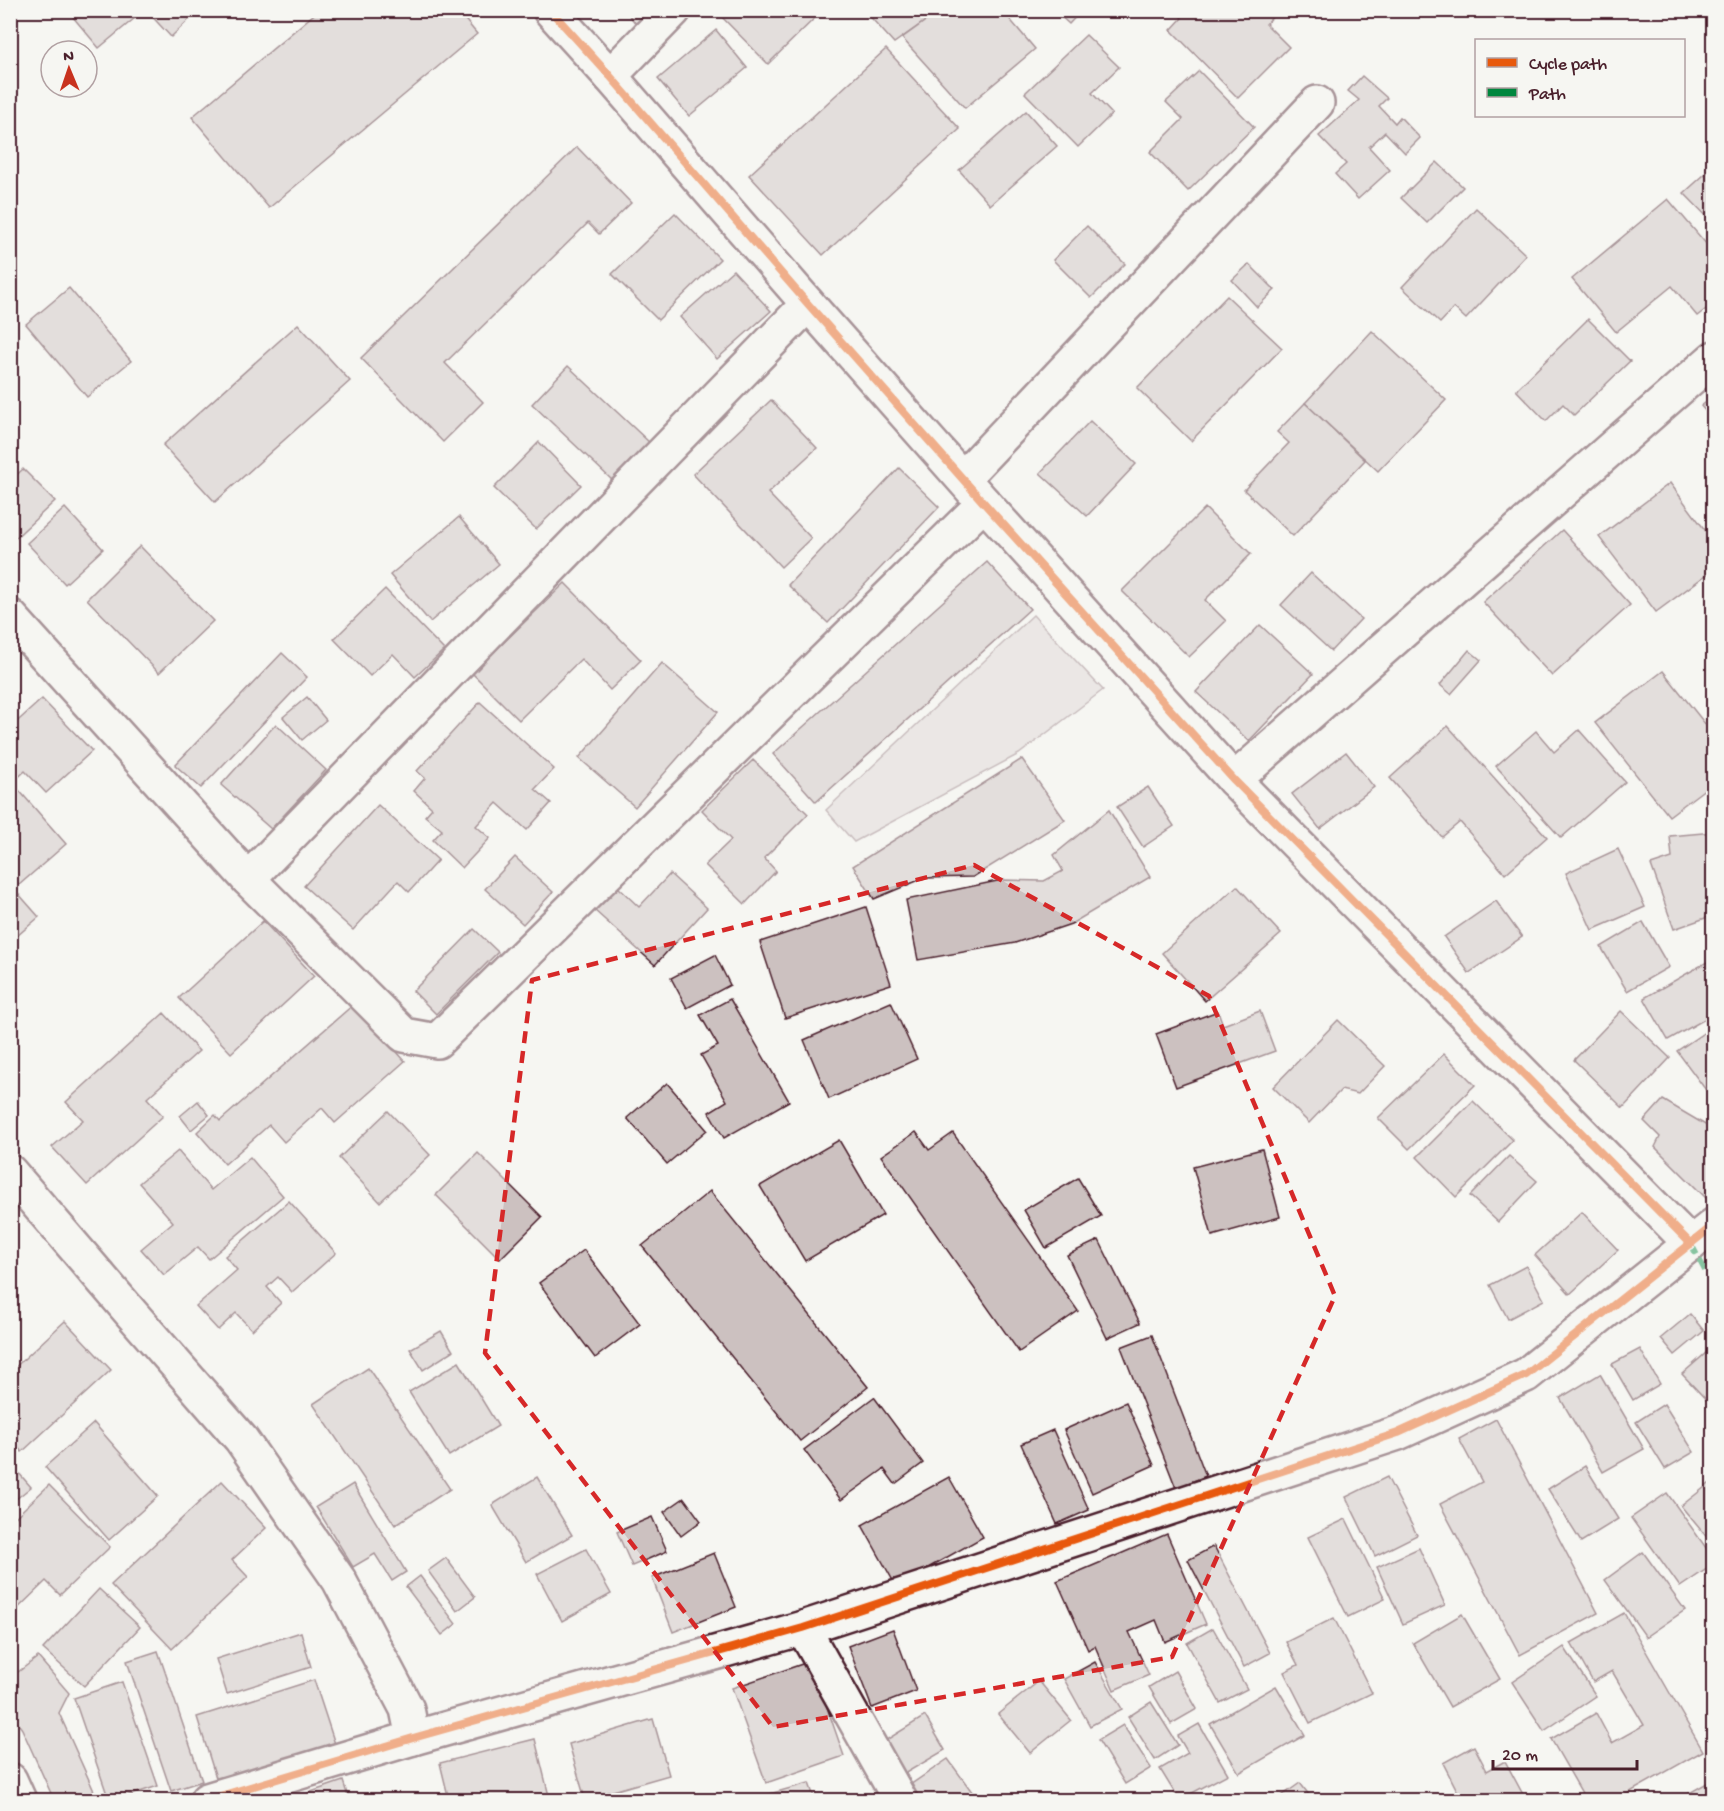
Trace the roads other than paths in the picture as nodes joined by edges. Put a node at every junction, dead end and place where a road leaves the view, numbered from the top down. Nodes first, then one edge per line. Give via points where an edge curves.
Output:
1 (550, 10) edge
2 (674, 10) edge
3 (609, 76) junction
4 (1317, 103) dead end
5 (808, 304) junction
6 (1713, 358) edge
7 (963, 478) junction
8 (984, 503) junction
9 (10, 616) edge
10 (1234, 780) junction
11 (248, 879) junction
12 (10, 1172) edge
13 (1702, 1235) edge
14 (803, 1628) junction
15 (414, 1738) junction
16 (10, 1780) edge
17 (20, 1800) edge
18 (207, 1800) edge
19 (900, 1800) edge

1 - 3 street
2 - 3 street
3 - 5 street
4 - 7 street
5 - 7 street
5 - 11 street
6 - 10 street
7 - 8 street
8 - 10 street
8 - 11 street via 437,1041 404,1035
9 - 11 street
10 - 13 street
12 - 15 street via 242,1439 339,1580 406,1709
13 - 14 street via 1526,1375 1398,1433
14 - 15 street
14 - 19 street
15 - 18 street
16 - 17 street

